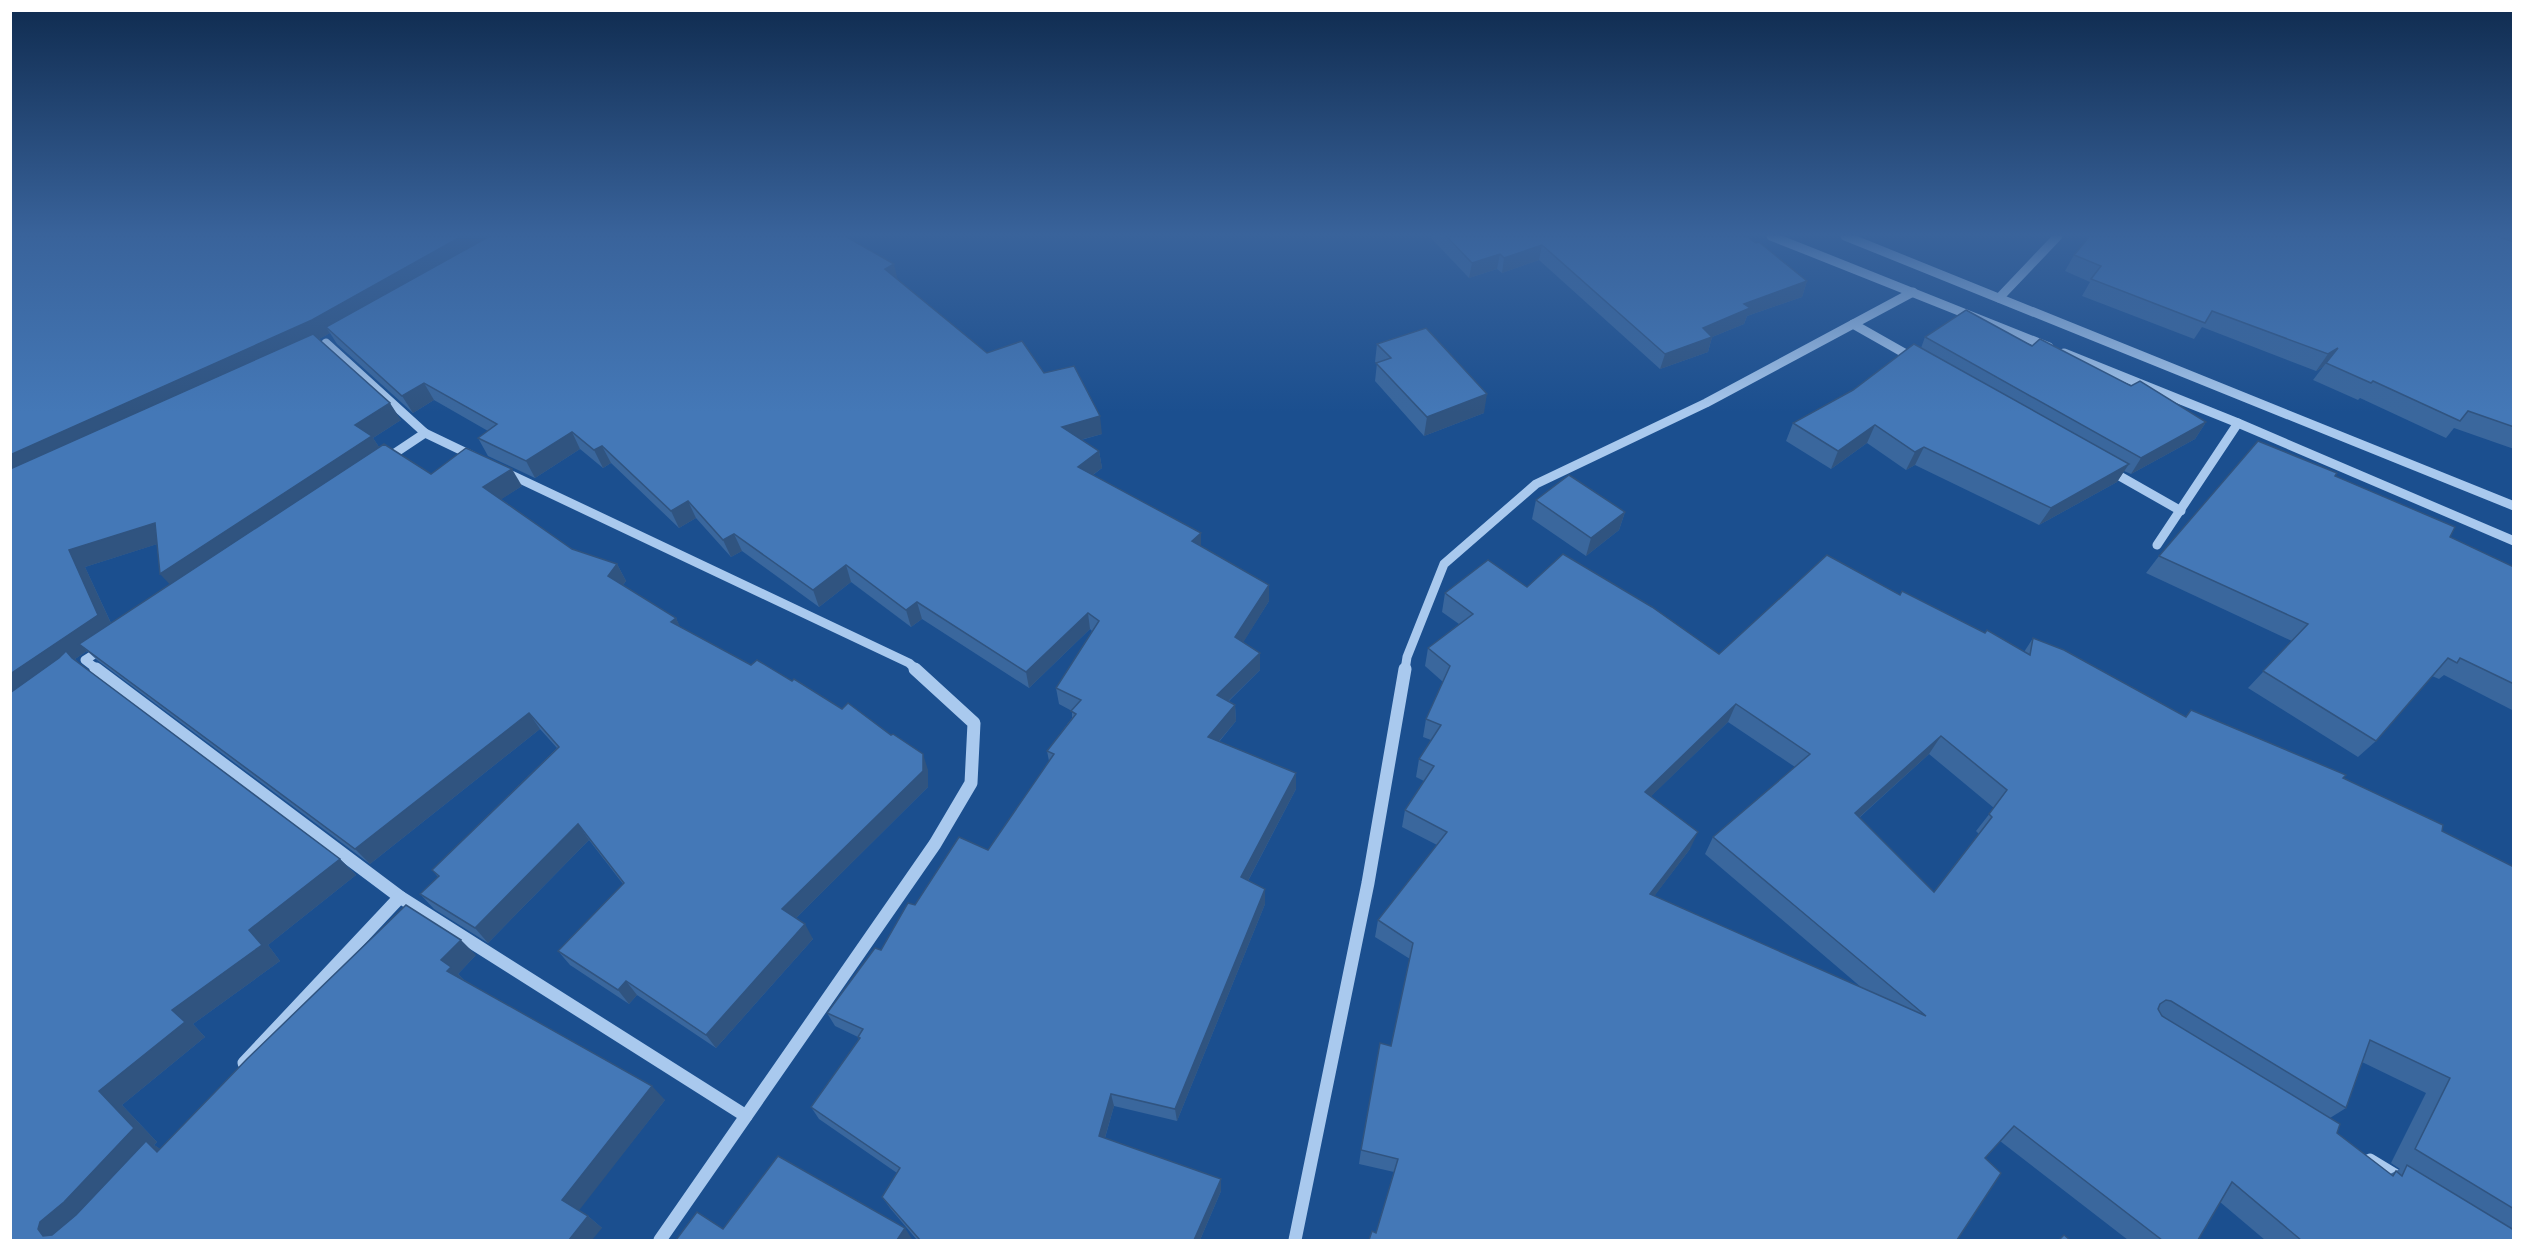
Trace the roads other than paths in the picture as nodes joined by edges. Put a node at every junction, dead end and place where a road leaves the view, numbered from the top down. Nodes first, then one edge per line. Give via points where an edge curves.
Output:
1 (1908, 294) edge
2 (1918, 294) edge
3 (1990, 294) edge
4 (2002, 294) edge
5 (1999, 298) junction
6 (1853, 324) junction
7 (326, 342) edge
8 (1925, 365) edge
9 (2238, 423) junction
10 (425, 433) junction
11 (2099, 464) edge
12 (376, 466) edge
13 (2514, 507) edge
14 (2181, 511) junction
15 (2514, 541) edge
16 (2157, 545) dead end
17 (115, 641) edge
18 (400, 897) junction
19 (231, 1076) edge
20 (746, 1116) junction
21 (2360, 1154) edge
22 (2420, 1191) edge
23 (660, 1240) edge
24 (1295, 1240) edge

1 - 6 street
2 - 9 street
3 - 5 street
4 - 5 street
5 - 13 street
6 - 8 street
6 - 24 street via 1706,403 1536,484 1444,564 1407,657 1368,883
7 - 10 street
9 - 14 street
9 - 15 street
10 - 12 street
10 - 20 street via 909,663 974,723 971,783 935,843
11 - 14 street
14 - 16 street
17 - 18 street via 81,664
18 - 19 street
18 - 20 street
20 - 23 street
21 - 22 street

